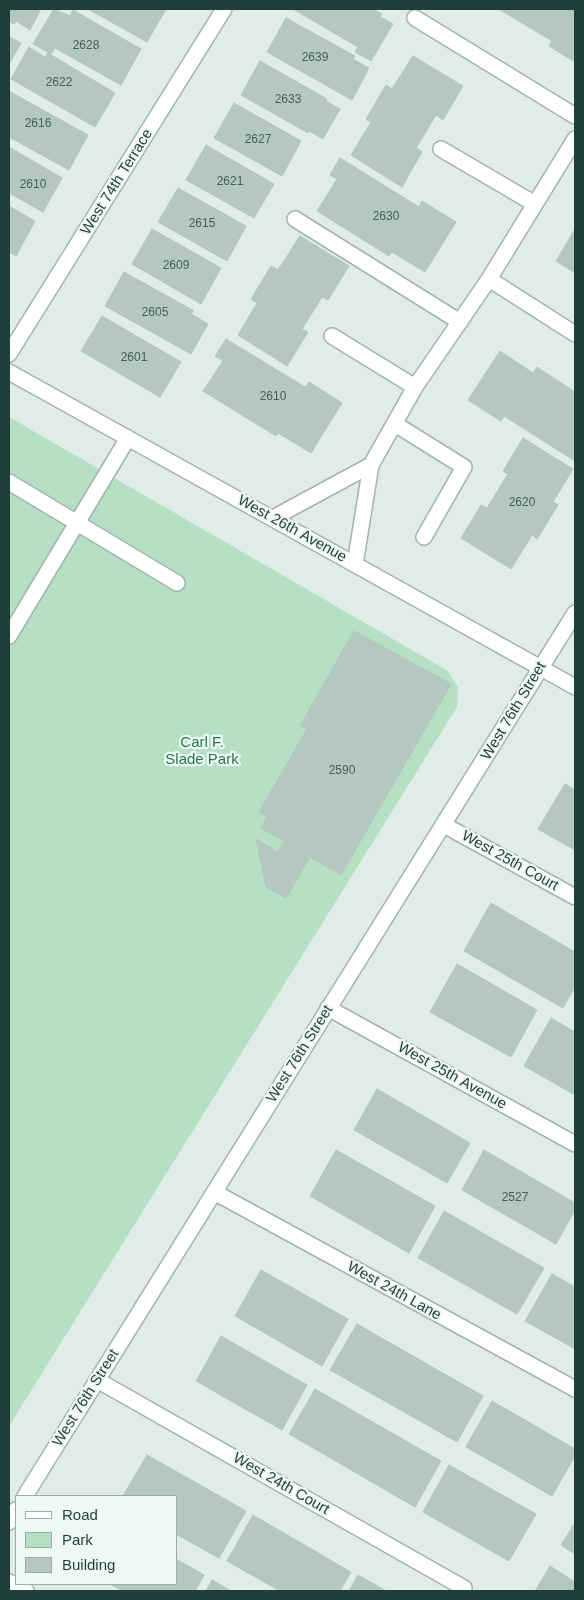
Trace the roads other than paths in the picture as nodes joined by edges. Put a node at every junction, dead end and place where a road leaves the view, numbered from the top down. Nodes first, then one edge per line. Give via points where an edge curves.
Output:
1 (224, 9) edge
2 (415, 18) dead end
3 (575, 116) edge
4 (573, 148) edge
5 (441, 149) dead end
6 (535, 204) junction
7 (295, 219) dead end
8 (489, 278) junction
9 (460, 322) junction
10 (575, 334) edge
11 (332, 336) dead end
12 (9, 354) edge
13 (9, 372) edge
14 (416, 387) junction
15 (395, 424) junction
16 (128, 438) junction
17 (371, 465) junction
18 (9, 482) edge
19 (273, 518) junction
20 (78, 522) junction
21 (424, 538) dead end
22 (355, 564) junction
23 (177, 583) dead end
24 (575, 613) edge
25 (9, 636) edge
26 (540, 668) junction
27 (575, 687) edge
28 (444, 826) junction
29 (575, 897) edge
30 (328, 1008) junction
31 (575, 1144) edge
32 (214, 1192) junction
33 (97, 1380) junction
34 (575, 1389) edge
35 (26, 1495) edge
36 (9, 1582) edge
37 (464, 1588) dead end
38 (26, 1591) edge

1 - 12 street, West 74th Terrace
2 - 3 street
4 - 6 street
5 - 6 street
6 - 8 street
7 - 9 street
8 - 9 street
8 - 10 street
9 - 14 street
11 - 14 street
13 - 16 street, West 26th Avenue
14 - 15 street
15 - 17 street
15 - 21 street via 464,467
16 - 19 street, West 26th Avenue
16 - 20 street
17 - 19 street
17 - 22 street
18 - 20 street
19 - 22 street, West 26th Avenue
20 - 23 street
20 - 25 street
22 - 26 street, West 26th Avenue
24 - 26 street, West 76th Street
26 - 27 street, West 26th Avenue
26 - 28 street, West 76th Street
28 - 29 street, West 25th Court
28 - 30 street, West 76th Street
30 - 31 street, West 25th Avenue
30 - 32 street, West 76th Street
32 - 33 street, West 76th Street
32 - 34 street, West 24th Lane
33 - 35 street, West 76th Street
33 - 37 street, West 24th Court
36 - 38 street

